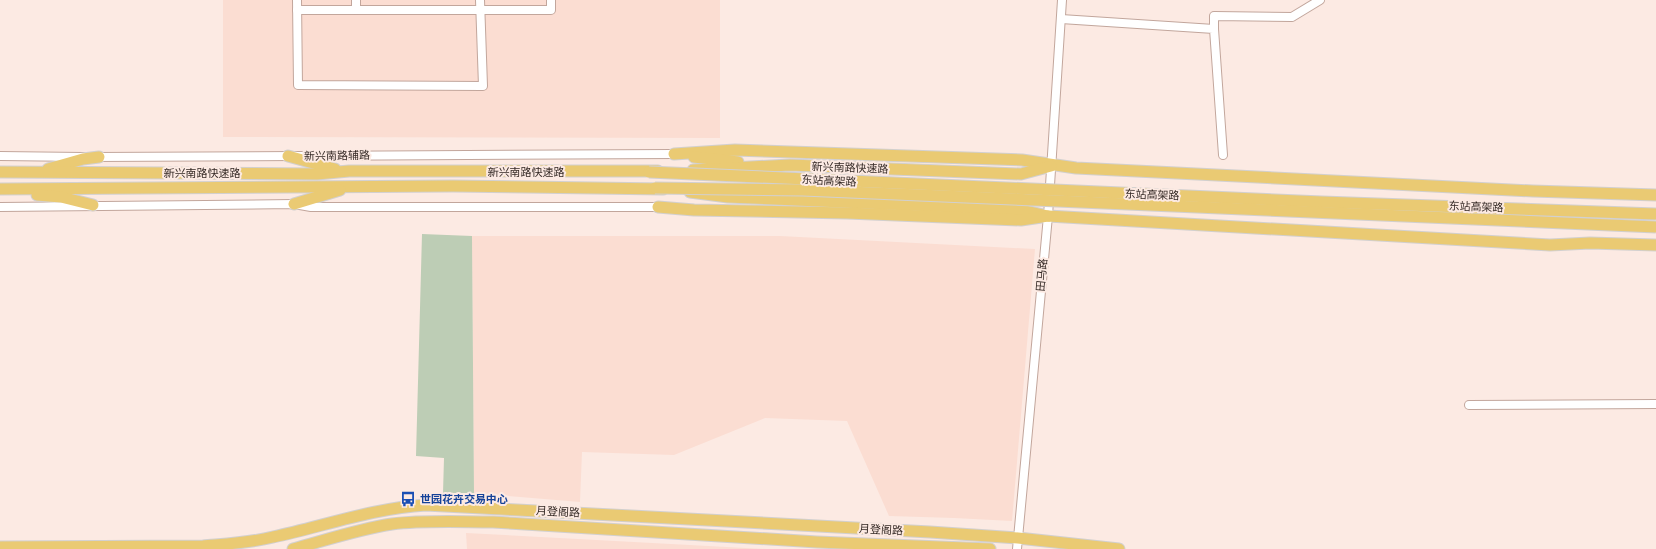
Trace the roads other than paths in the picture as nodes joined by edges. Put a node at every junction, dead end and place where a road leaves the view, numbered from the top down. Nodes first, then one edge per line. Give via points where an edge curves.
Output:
1 (297, 0) edge
2 (356, 0) edge
3 (480, 0) edge
4 (551, 0) edge
5 (1062, 0) edge
6 (1320, 0) edge
7 (297, 10) junction
8 (356, 10) junction
9 (481, 10) junction
10 (1061, 19) junction
11 (1214, 29) junction
12 (674, 154) junction
13 (1222, 155) dead end
14 (0, 156) edge
15 (288, 156) junction
16 (100, 157) junction
17 (790, 165) junction
18 (1051, 166) junction
19 (349, 171) junction
20 (0, 172) edge
21 (37, 172) junction
22 (649, 172) junction
23 (352, 187) junction
24 (655, 188) junction
25 (0, 191) edge
26 (1656, 195) edge
27 (728, 197) junction
28 (294, 204) junction
29 (93, 205) junction
30 (0, 207) edge
31 (658, 207) junction
32 (1656, 214) edge
33 (1048, 216) junction
34 (1656, 227) edge
35 (1656, 245) edge
36 (1656, 404) edge
37 (1469, 405) dead end
38 (1018, 543) edge
39 (0, 547) edge
40 (294, 549) edge
41 (990, 549) edge
42 (1119, 549) edge

1 - 7 street
2 - 8 street
3 - 9 street
4 - 9 street via 551,10
5 - 10 street, 田马路
6 - 11 street via 1292,17 1214,16
7 - 8 street
7 - 9 street via 298,85 483,86
8 - 9 street
10 - 11 street
10 - 18 street, 田马路
11 - 13 street
12 - 15 street, 新兴南路辅路
12 - 17 main road via 714,160
12 - 18 main road via 735,150 1022,160
14 - 16 street, 新兴南路辅路
15 - 16 street, 新兴南路辅路
15 - 19 main road via 324,167
16 - 21 main road via 69,162
17 - 18 main road, 新兴南路快速路 via 1021,174
17 - 22 main road, 新兴南路快速路
18 - 26 main road
18 - 33 street, 田马路
19 - 21 main road, 新兴南路快速路 via 316,174
19 - 22 main road, 新兴南路快速路
20 - 21 main road, 新兴南路快速路
22 - 32 main road, 东站高架路, bridge via 1314,202
23 - 24 main road, 新兴南路快速路
23 - 25 main road, 新兴南路快速路
23 - 28 main road
24 - 27 main road, 新兴南路快速路
24 - 34 main road, 东站高架路, bridge via 811,190
25 - 29 main road via 60,197
27 - 31 main road via 698,205
27 - 33 main road, 新兴南路快速路 via 1021,210
28 - 29 street
28 - 31 street via 311,207
29 - 30 street
31 - 33 main road via 1021,220
33 - 35 main road via 1550,245
33 - 38 street, 田马路
36 - 37 street
38 - 39 main road, 月登阁路 via 426,505 389,509 272,538 229,544
38 - 42 main road, 月登阁路
40 - 41 main road, 月登阁路 via 376,527 449,522 493,522 795,541

